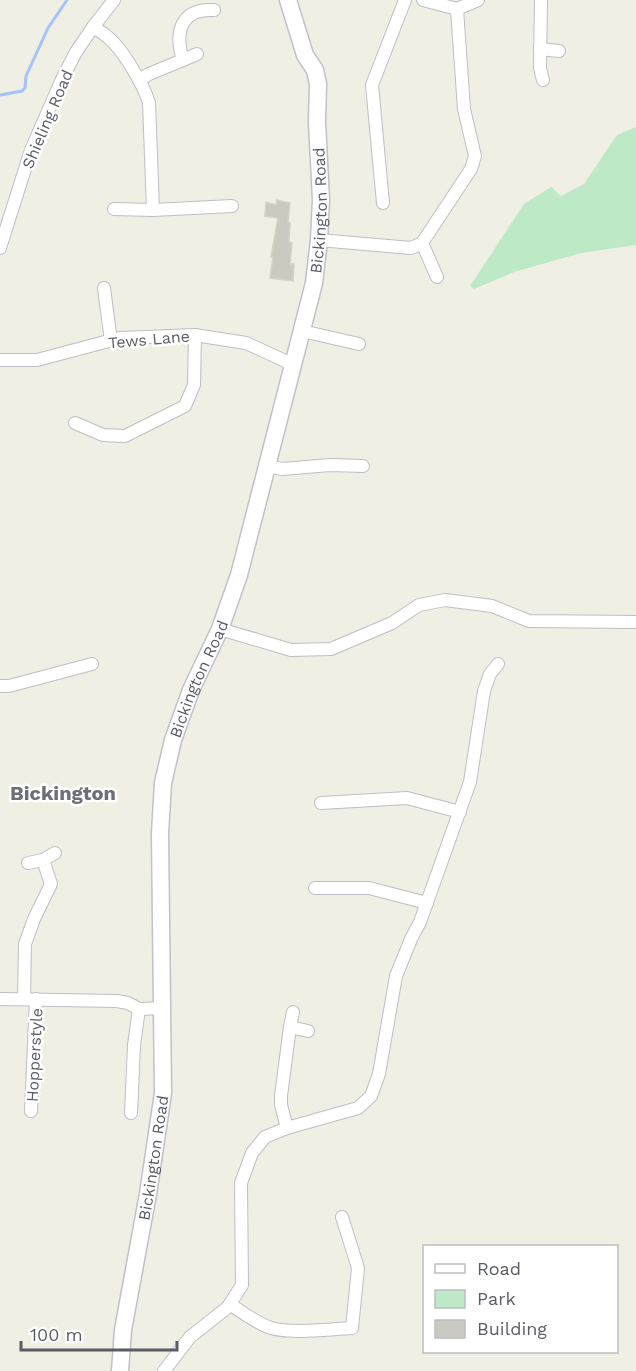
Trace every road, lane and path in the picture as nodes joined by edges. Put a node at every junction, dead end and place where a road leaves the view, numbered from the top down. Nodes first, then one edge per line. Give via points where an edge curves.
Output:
1 (114, 0) edge
2 (288, 0) edge
3 (405, 0) edge
4 (423, 0) edge
5 (478, 0) edge
6 (541, 0) edge
7 (206, 7) edge
8 (457, 9) junction
9 (93, 27) junction
10 (540, 49) junction
11 (559, 51) dead end
12 (197, 54) dead end
13 (183, 60) junction
14 (139, 80) junction
15 (543, 80) dead end
16 (383, 204) dead end
17 (232, 206) dead end
18 (114, 209) dead end
19 (153, 210) junction
20 (319, 240) junction
21 (422, 243) junction
22 (0, 248) edge
23 (437, 277) dead end
24 (104, 288) dead end
25 (302, 332) junction
26 (195, 335) junction
27 (111, 341) junction
28 (358, 344) dead end
29 (0, 360) edge
30 (294, 365) junction
31 (75, 423) dead end
32 (267, 466) junction
33 (363, 466) dead end
34 (636, 622) edge
35 (220, 629) junction
36 (92, 664) dead end
37 (498, 664) dead end
38 (0, 686) edge
39 (321, 803) dead end
40 (460, 812) junction
41 (56, 853) dead end
42 (43, 860) junction
43 (28, 863) dead end
44 (315, 888) dead end
45 (427, 903) junction
46 (0, 999) edge
47 (30, 999) junction
48 (163, 1008) junction
49 (139, 1009) junction
50 (293, 1012) dead end
51 (290, 1028) junction
52 (308, 1031) dead end
53 (31, 1111) dead end
54 (131, 1113) dead end
55 (287, 1128) junction
56 (342, 1217) dead end
57 (230, 1304) junction
58 (120, 1371) edge
59 (164, 1371) edge

1 - 9 street, Shieling Road
2 - 20 main road, Bickington Road via 318,84
3 - 16 street via 372,85
4 - 8 street
5 - 8 street
6 - 10 street
7 - 13 street via 193,12 180,30 178,46
8 - 21 street via 464,109 475,156 471,170
9 - 14 street via 117,46
9 - 22 street, Shieling Road via 63,77 31,150
10 - 11 street
10 - 15 street
12 - 13 street
13 - 14 street
14 - 19 street via 148,104
17 - 19 street
18 - 19 street
20 - 21 street via 411,248
20 - 25 main road, Bickington Road
21 - 23 street
24 - 27 street
25 - 28 street
25 - 30 main road, Bickington Road
26 - 27 street, Tews Lane
26 - 30 street, Tews Lane via 246,343
26 - 31 street via 194,385 185,406 125,436 103,435
27 - 29 street, Tews Lane via 37,360
30 - 32 main road, Bickington Road
32 - 33 street
32 - 35 main road, Bickington Road via 239,575
34 - 35 street via 529,621 492,606 445,600 419,605 392,623 331,649 291,650
35 - 48 main road, Bickington Road via 190,690 163,783
36 - 38 street
37 - 40 street via 489,674 484,691 470,782
39 - 40 street via 407,798
40 - 45 street
41 - 42 street
42 - 43 street
42 - 47 street via 51,884 26,944
44 - 45 street via 369,888
45 - 55 street via 396,975 379,1074 371,1096 358,1108
46 - 47 street, Hopperstyle
47 - 49 street, Hopperstyle via 117,1001
47 - 53 street, Hopperstyle
48 - 49 street, Hopperstyle
48 - 58 main road, Bickington Road via 163,1093 123,1330
49 - 54 street
50 - 51 street
51 - 52 street
51 - 55 street via 281,1096
55 - 57 street via 265,1137 252,1153 241,1183 242,1285
56 - 57 street via 358,1268 352,1328 273,1328
57 - 59 street via 190,1336

